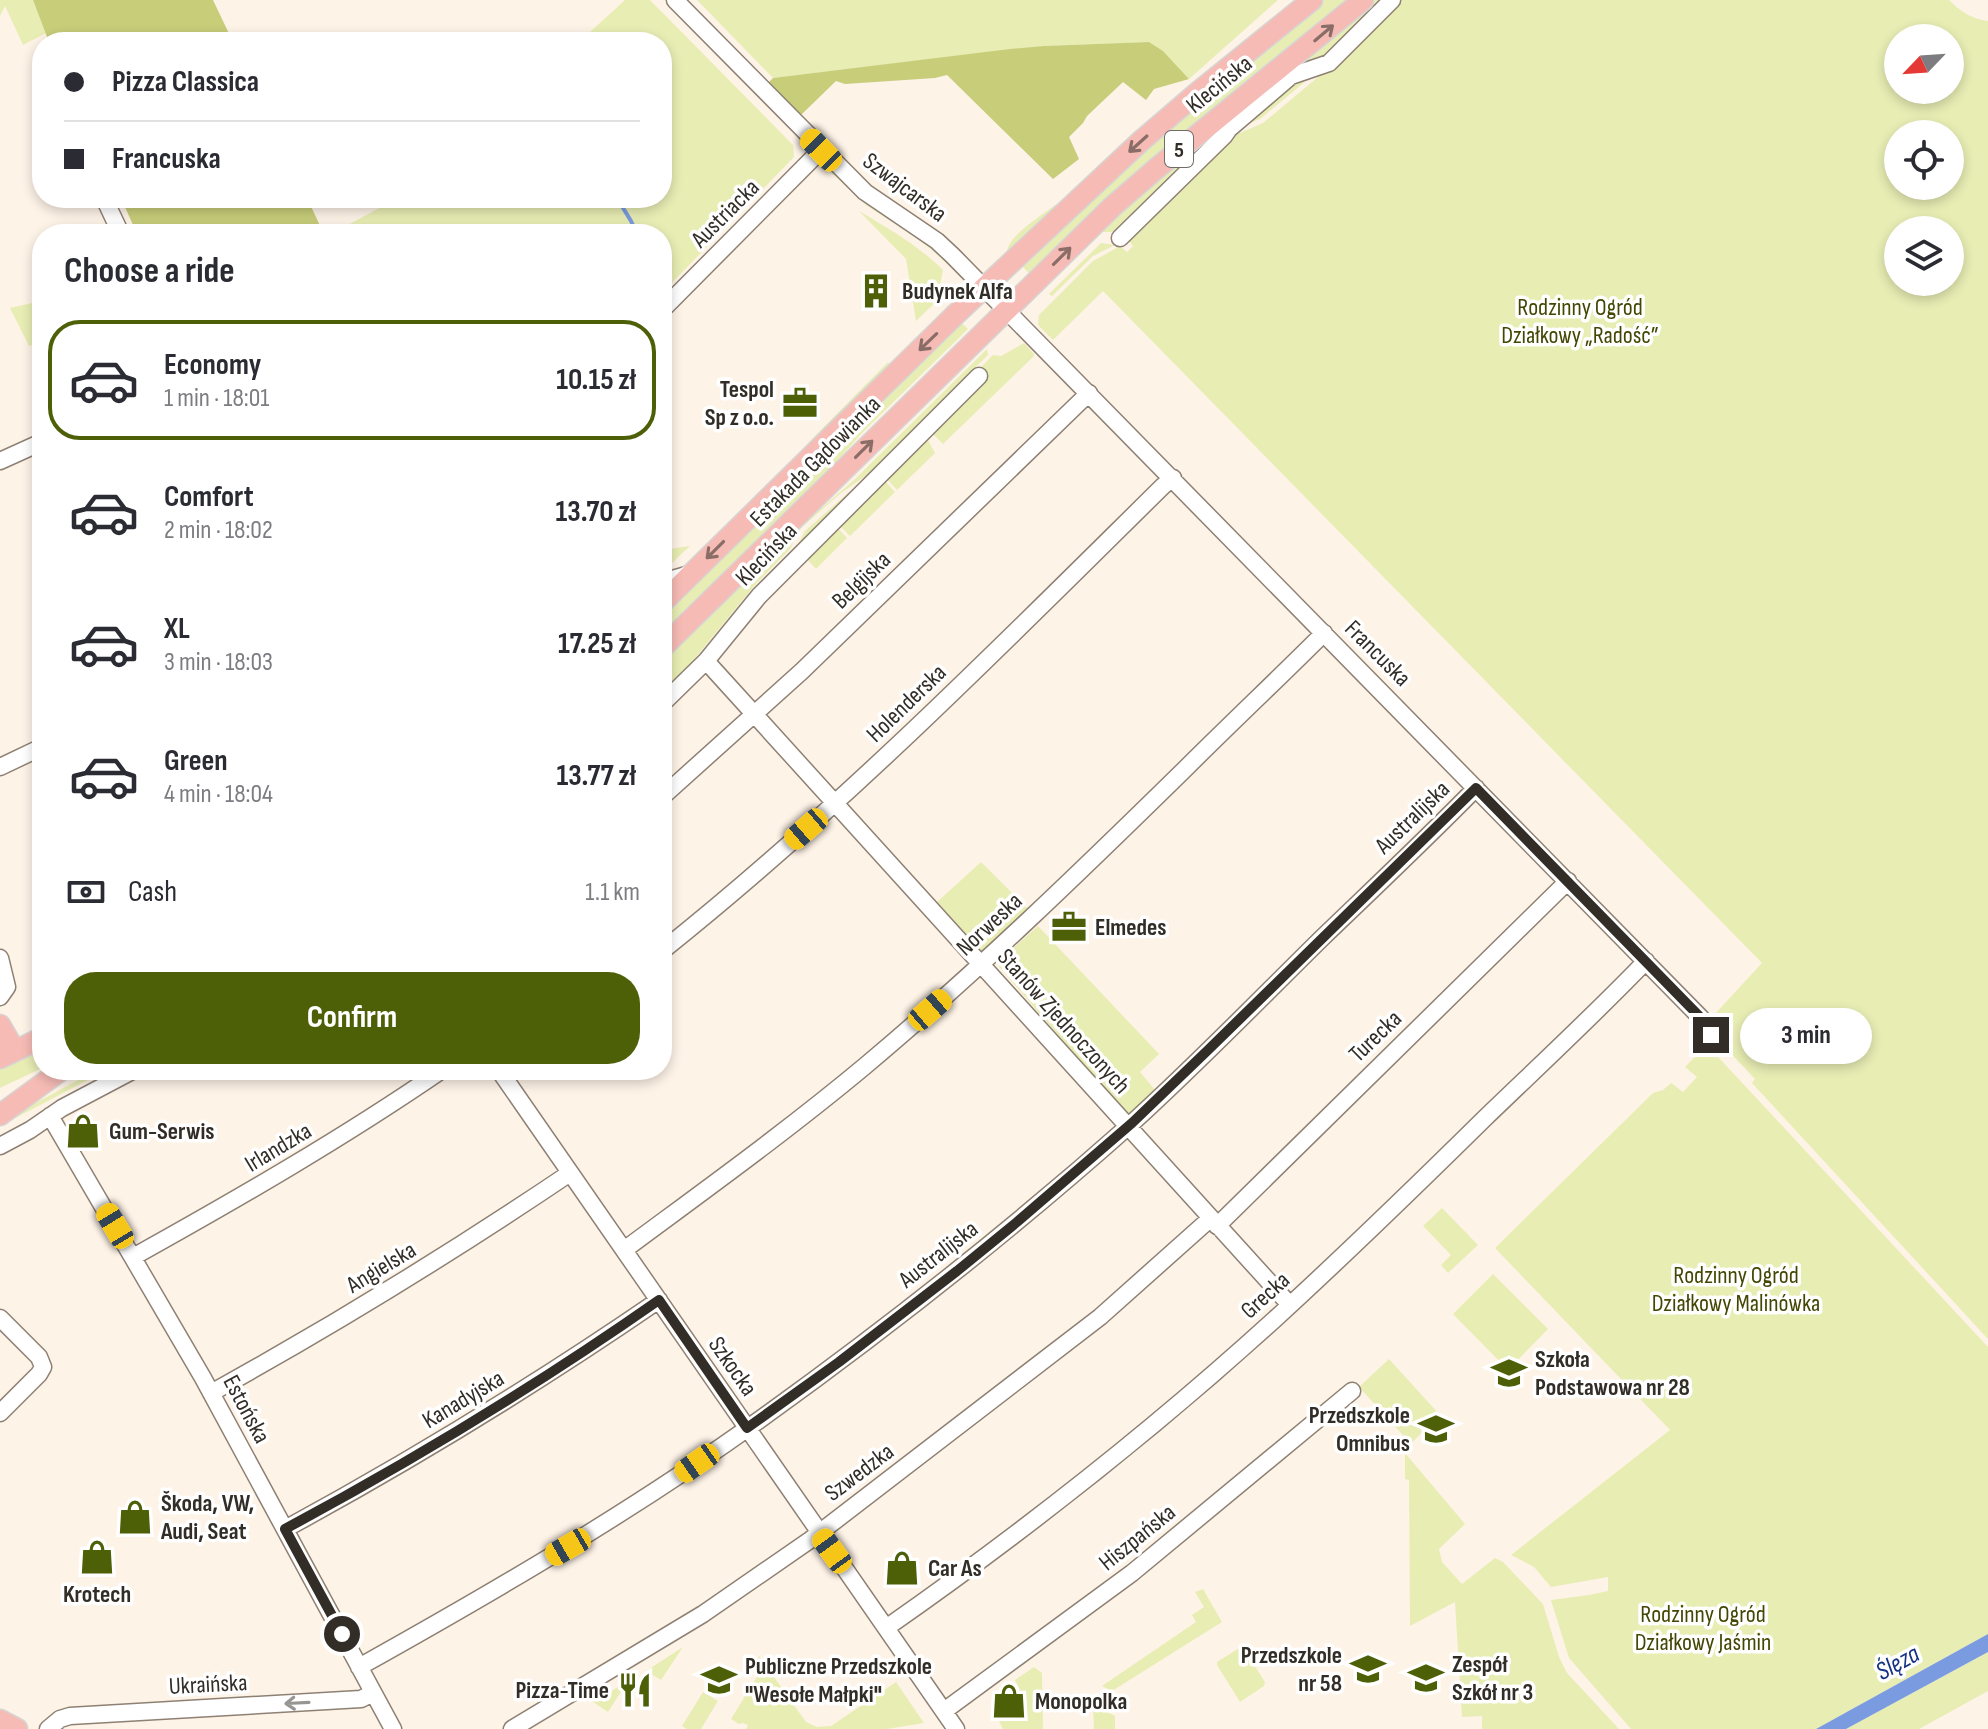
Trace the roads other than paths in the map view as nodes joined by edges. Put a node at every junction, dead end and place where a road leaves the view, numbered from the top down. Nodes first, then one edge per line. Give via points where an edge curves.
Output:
1 (675, 0) edge
2 (1312, 0) edge
3 (1363, 0) edge
4 (1392, 0) edge
5 (821, 150) junction
6 (1120, 238) dead end
7 (985, 288) junction
8 (672, 300) edge
9 (1005, 310) junction
10 (979, 376) dead end
11 (1089, 393) junction
12 (32, 447) edge
13 (0, 461) edge
14 (1173, 478) junction
15 (692, 574) junction
16 (672, 579) edge
17 (672, 593) edge
18 (1324, 633) junction
19 (672, 638) edge
20 (706, 661) junction
21 (672, 694) edge
22 (755, 714) junction
23 (32, 752) edge
24 (0, 767) edge
25 (672, 788) edge
26 (1476, 788) junction
27 (836, 803) junction
28 (1568, 881) junction
29 (672, 943) edge
30 (0, 958) edge
31 (1646, 961) junction
32 (981, 965) junction
33 (0, 997) edge
34 (0, 1025) edge
35 (1711, 1035) dead end
36 (32, 1043) edge
37 (8, 1054) edge
38 (38, 1080) edge
39 (47, 1080) edge
40 (115, 1080) edge
41 (427, 1080) edge
42 (506, 1080) edge
43 (0, 1097) edge
44 (0, 1115) edge
45 (50, 1116) junction
46 (1127, 1127) junction
47 (0, 1146) edge
48 (570, 1173) junction
49 (1214, 1222) junction
50 (624, 1250) junction
51 (133, 1257) junction
52 (659, 1300) junction
53 (1290, 1305) junction
54 (0, 1318) edge
55 (1352, 1391) dead end
56 (211, 1393) junction
57 (0, 1413) edge
58 (747, 1428) junction
59 (285, 1529) junction
60 (819, 1533) junction
61 (886, 1628) junction
62 (359, 1667) junction
63 (373, 1693) junction
64 (944, 1711) junction
65 (0, 1720) edge
66 (17, 1729) edge
67 (48, 1729) edge
68 (393, 1729) edge
69 (512, 1729) edge
70 (956, 1729) edge

1 - 5 street, Szwajcarska
2 -> 7 main road, Klecińska / 5 via 1141,141
9 -> 3 main road, Klecińska / 5 via 1157,168
4 - 6 street via 1329,63 1291,76 1229,129
5 - 7 street, Szwajcarska via 875,201 937,241
5 - 8 street, Austriacka
7 - 9 street, Szwajcarska
7 -> 15 main road, Estakada Gądowianka / 5
9 - 11 street, Francuska
19 -> 9 main road, Estakada Gądowianka / 5
10 - 20 street, Klecińska via 759,596
11 - 14 street, Francuska
11 - 22 street, Belgijska
12 - 13 street
14 - 18 street, Francuska
14 - 27 street, Holenderska
15 - 16 street
15 - 17 main road, Estakada Gądowianka / 5
18 - 26 street, Francuska
18 - 32 street, Norweska
20 - 21 street, Klecińska
20 - 22 street, Stanów Zjednoczonych
22 - 25 street, Belgijska
22 - 27 street, Stanów Zjednoczonych
23 - 24 street
26 - 28 street, Francuska
26 - 46 street, Australijska
27 - 29 street, Holenderska
27 - 32 street, Stanów Zjednoczonych
28 - 31 street, Francuska
28 - 49 street, Turecka
30 - 33 street via 7,987
31 - 35 street, Francuska
31 - 53 street, Grecka
32 - 46 street, Stanów Zjednoczonych
32 - 50 street, Norweska via 803,1116
34 - 37 main road
36 - 37 main road
38 - 43 main road
39 - 44 main road
40 - 45 street
41 - 51 street, Irlandzka via 259,1187
42 - 48 street, Szkocka
45 - 47 street
45 - 51 street, Estońska
46 - 49 street, Stanów Zjednoczonych
46 - 58 street, Australijska via 957,1271
48 - 50 street, Szkocka
48 - 56 street, Angielska via 406,1280
49 - 53 street, Stanów Zjednoczonych
49 - 60 street, Szwedzka via 1100,1317
50 - 52 street, Szkocka
51 - 56 street, Estońska
52 - 58 street, Szkocka
52 - 59 street, Kanadyjska via 506,1402
53 - 61 street, Grecka via 1087,1478
54 - 57 street via 43,1367
55 - 64 street, Hiszpańska via 1132,1573
56 - 59 street, Estońska
58 - 60 street, Szkocka
58 - 62 street, Australijska via 568,1547
59 - 62 street, Estońska
60 - 61 street, Szkocka
60 - 69 street, Szwedzka via 703,1614
61 - 64 street, Szkocka
62 - 63 street, Estońska
63 -> 67 street, Ukraińska via 361,1699 70,1716
63 - 68 street, Estońska
64 - 70 street, Szkocka
65 - 66 main road

